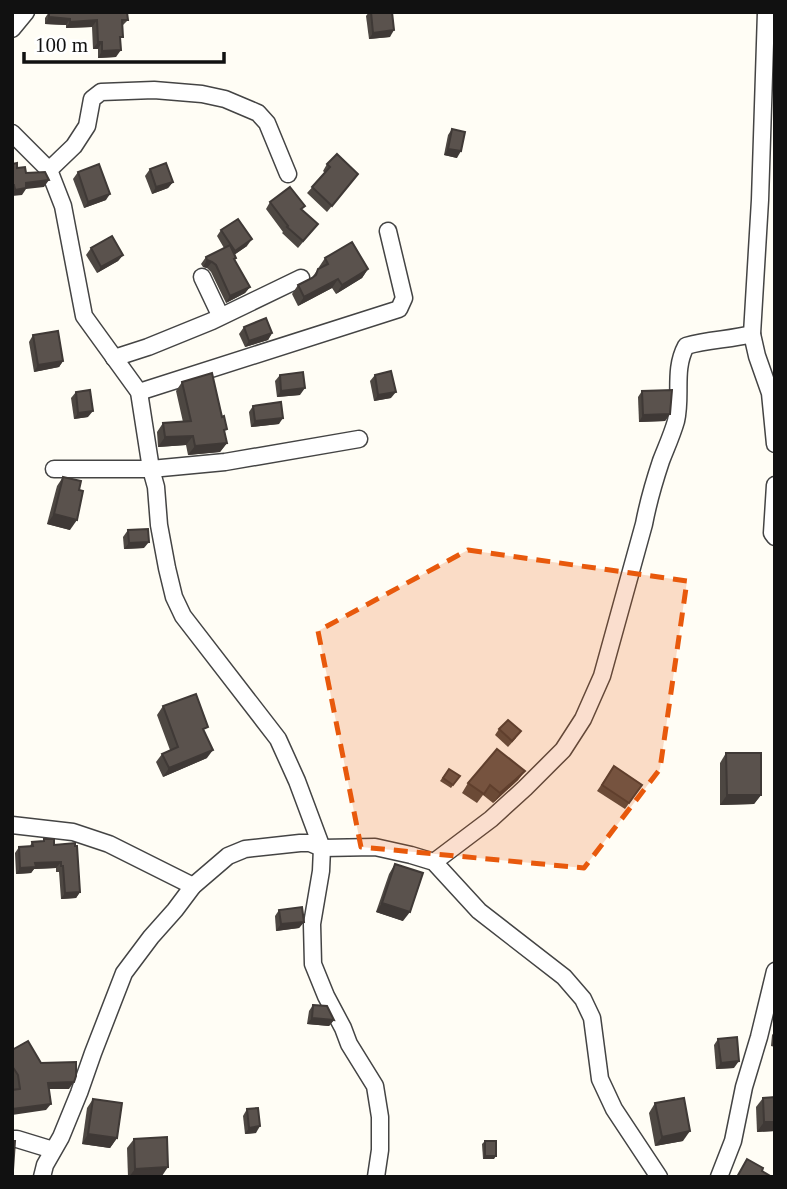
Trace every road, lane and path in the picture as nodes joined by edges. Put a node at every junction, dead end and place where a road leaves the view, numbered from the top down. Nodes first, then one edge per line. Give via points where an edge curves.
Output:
1 (26, 12) edge
2 (766, 12) edge
3 (12, 29) edge
4 (12, 133) edge
5 (20, 151) edge
6 (768, 158) edge
7 (49, 170) junction
8 (288, 174) dead end
9 (388, 231) dead end
10 (202, 277) dead end
11 (301, 278) dead end
12 (220, 315) junction
13 (752, 334) junction
14 (114, 358) junction
15 (139, 392) junction
16 (359, 439) dead end
17 (775, 444) edge
18 (54, 469) dead end
19 (151, 469) junction
20 (775, 485) edge
21 (775, 537) edge
22 (12, 825) edge
23 (322, 848) junction
24 (434, 862) junction
25 (193, 886) junction
26 (775, 971) edge
27 (12, 1139) edge
28 (53, 1150) junction
29 (42, 1177) edge
30 (376, 1177) edge
31 (659, 1177) edge
32 (719, 1177) edge

1 - 3 street
2 - 6 street
4 - 5 street
5 - 7 street
6 - 13 street via 760,200
7 - 8 street via 74,146 87,126 92,99 101,92 154,90 225,99 258,113 267,123
7 - 14 street via 63,206 84,316
9 - 15 street via 404,298 399,309
10 - 12 street
11 - 12 street
12 - 14 street
13 - 17 street via 770,393
13 - 24 street via 686,346 681,355 676,419 648,502 602,676 583,719 563,750 525,788
14 - 15 street
15 - 19 street
16 - 19 street
18 - 19 street
19 - 23 street via 174,597 183,616 278,739
20 - 21 street
22 - 25 street via 73,832 109,844
23 - 24 street via 374,847
23 - 25 street via 300,843 245,849 228,856
23 - 30 street via 312,924 313,964 349,1044 374,1086 380,1117
24 - 31 street via 479,911 564,977 583,999 592,1018 600,1079
25 - 28 street via 124,973
26 - 32 street via 733,1141
27 - 28 street
28 - 29 street

